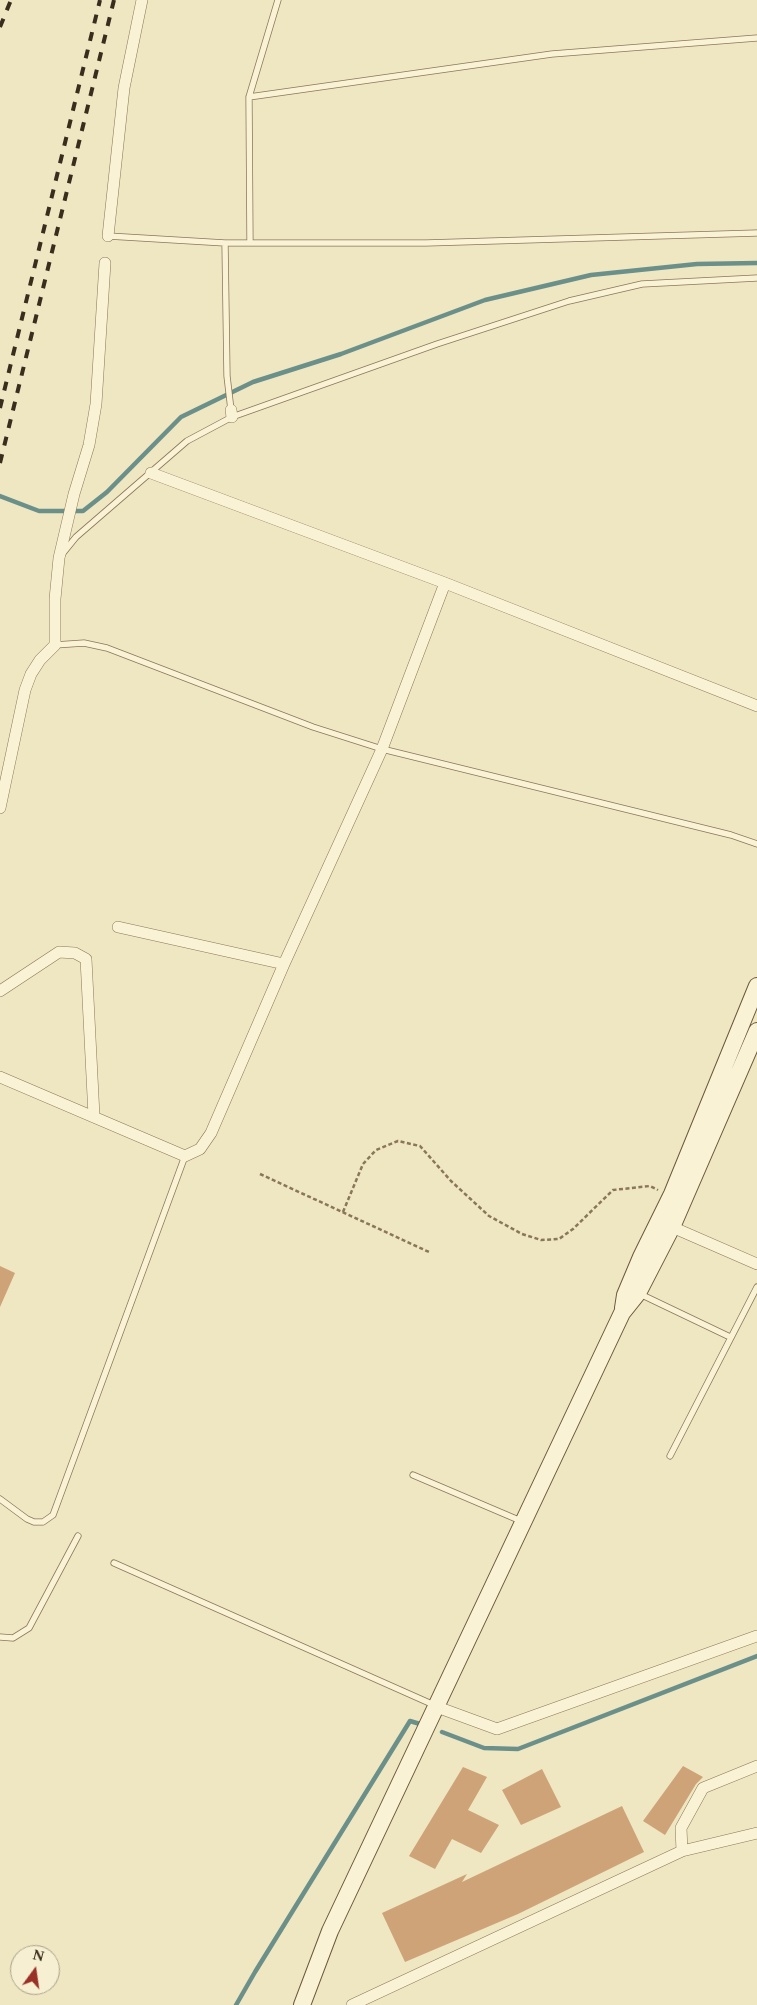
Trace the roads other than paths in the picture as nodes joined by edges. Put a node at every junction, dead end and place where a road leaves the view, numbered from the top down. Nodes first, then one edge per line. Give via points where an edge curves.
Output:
1 (142, 0) edge
2 (278, 0) edge
3 (757, 38) edge
4 (249, 97) junction
5 (757, 233) edge
6 (108, 236) joint
7 (225, 243) junction
8 (250, 243) junction
9 (105, 263) dead end
10 (757, 278) edge
11 (232, 414) junction
12 (151, 473) junction
13 (59, 558) junction
14 (445, 583) junction
15 (55, 645) junction
16 (757, 706) edge
17 (382, 749) junction
18 (0, 808) edge
19 (757, 844) edge
20 (118, 927) dead end
21 (284, 964) junction
22 (757, 986) edge
23 (0, 991) edge
24 (757, 1031) edge
25 (0, 1077) edge
26 (94, 1116) junction
27 (185, 1156) junction
28 (672, 1227) junction
29 (757, 1264) edge
30 (757, 1287) edge
31 (638, 1293) junction
32 (622, 1313) junction
33 (730, 1337) junction
34 (670, 1456) dead end
35 (412, 1475) dead end
36 (0, 1499) edge
37 (523, 1522) junction
38 (78, 1536) dead end
39 (114, 1563) dead end
40 (757, 1636) edge
41 (0, 1637) edge
42 (437, 1707) junction
43 (757, 1766) edge
44 (757, 1833) edge
45 (682, 1852) junction
46 (302, 2005) edge
47 (352, 2005) edge

1 - 6 street via 124,88
2 - 4 lane
3 - 4 lane via 552,54
4 - 8 lane
5 - 8 lane via 426,243
6 - 7 lane
7 - 8 lane
7 - 11 lane
9 - 13 street via 96,404 89,445
10 - 11 lane via 642,284 569,302
11 - 12 lane via 187,441
12 - 13 lane via 76,537
12 - 14 street
13 - 15 street
14 - 16 street
14 - 17 street
15 - 17 lane via 84,643 107,648
15 - 18 street via 40,660 25,690
17 - 19 lane via 732,835
17 - 21 street
20 - 21 street
21 - 27 street via 211,1133 200,1149
22 - 32 street via 672,1194 625,1295
23 - 26 street via 59,952 75,953 86,960
24 - 28 street
25 - 26 street
26 - 27 street
27 - 36 lane via 53,1515 44,1522 27,1520
28 - 29 street
28 - 31 street
30 - 33 lane
31 - 32 street
31 - 33 lane
32 - 37 street
33 - 34 lane
35 - 37 lane
37 - 42 street
38 - 41 lane via 29,1628 13,1638
39 - 42 lane
40 - 42 street via 497,1729
42 - 46 street via 330,1932
43 - 45 street via 703,1788 681,1828
44 - 45 street
45 - 47 street

